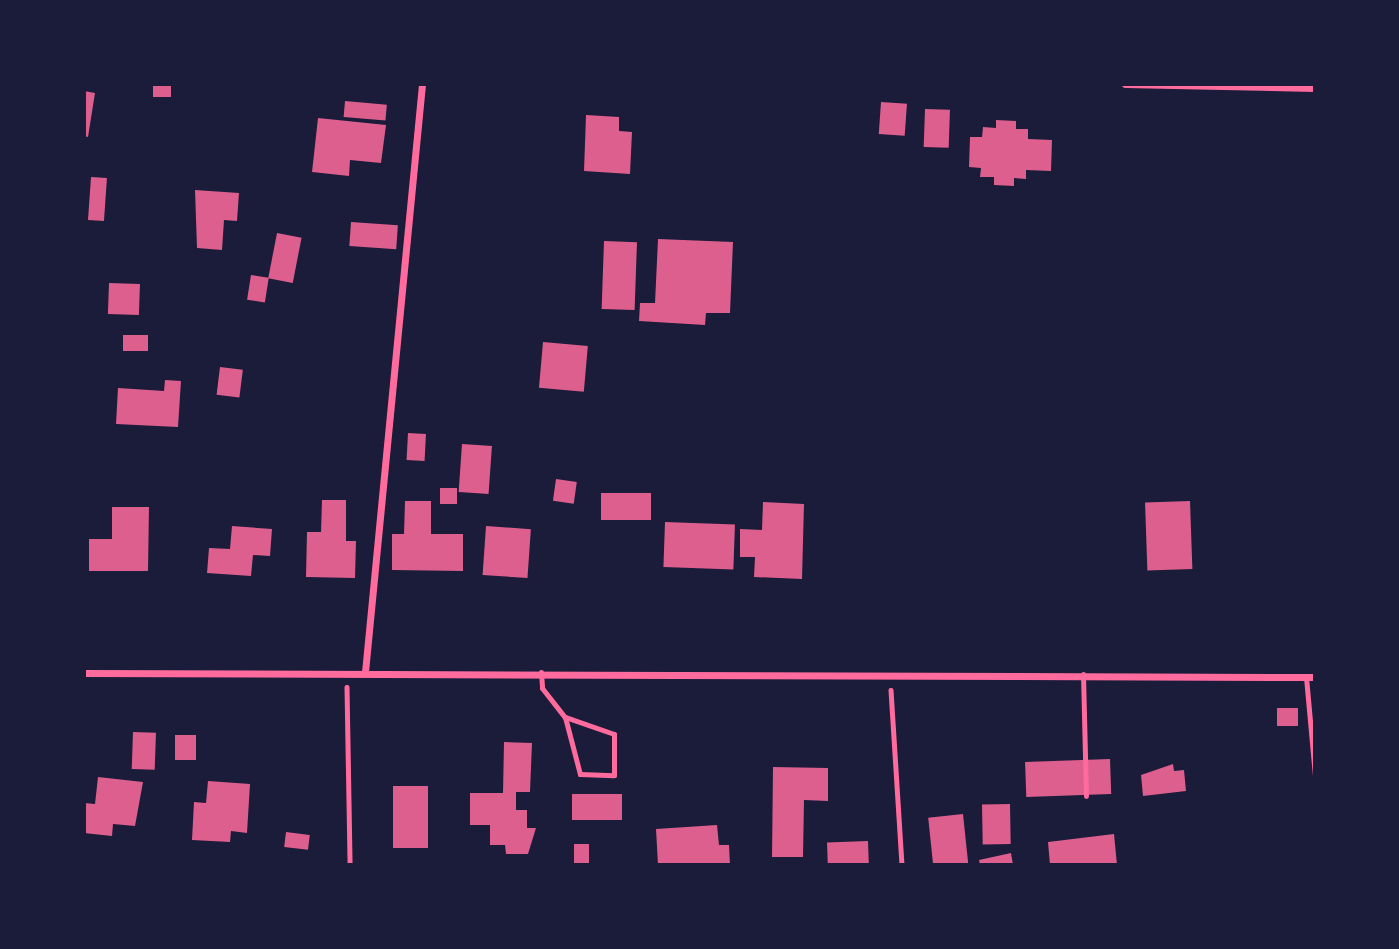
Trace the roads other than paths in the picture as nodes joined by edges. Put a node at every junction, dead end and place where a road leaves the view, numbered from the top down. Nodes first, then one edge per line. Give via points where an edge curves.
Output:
1 (422, 84) edge
2 (1125, 84) edge
3 (1315, 88) edge
4 (365, 672) junction
5 (541, 672) junction
6 (84, 673) edge
7 (1083, 674) junction
8 (1311, 677) edge
9 (565, 717) junction
10 (1315, 775) edge
11 (1086, 796) dead end

1 - 4 street
2 - 3 street
4 - 5 street
4 - 6 street
5 - 7 street
5 - 9 lane via 542,688
7 - 8 street
7 - 11 lane
8 - 10 lane
9 - 9 lane via 614,734 614,775 580,774

